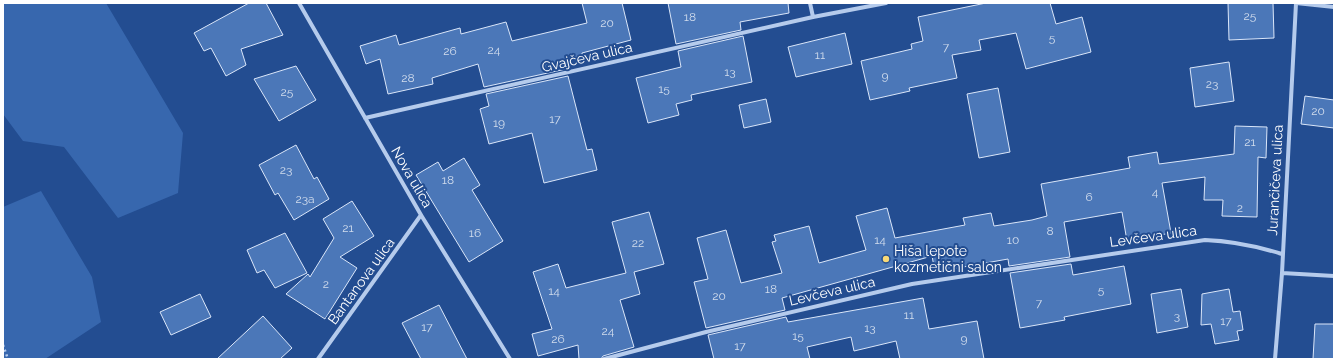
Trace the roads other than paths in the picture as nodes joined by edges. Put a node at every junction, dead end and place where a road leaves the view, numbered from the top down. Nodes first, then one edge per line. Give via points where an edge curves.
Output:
1 (299, 3) edge
2 (810, 3) edge
3 (886, 3) edge
4 (1296, 3) edge
5 (1334, 6) edge
6 (813, 17) junction
7 (365, 118) junction
8 (422, 215) junction
9 (1282, 254) junction
10 (1282, 273) junction
11 (1334, 276) edge
12 (318, 359) edge
13 (510, 359) edge
14 (604, 359) edge
15 (1275, 359) edge

1 - 7 street, Nova ulica
2 - 6 street
3 - 6 street, Gvajčeva ulica
4 - 5 street
4 - 9 street, Jurančičeva ulica
6 - 7 street, Gvajčeva ulica
7 - 8 street, Nova ulica
8 - 12 street, Bantanova ulica
8 - 13 street, Nova ulica
9 - 10 street, Jurančičeva ulica
9 - 14 street, Levčeva ulica via 1230,241 1205,240 981,273 912,284 706,332
10 - 11 street
10 - 15 street, Jurančičeva ulica

